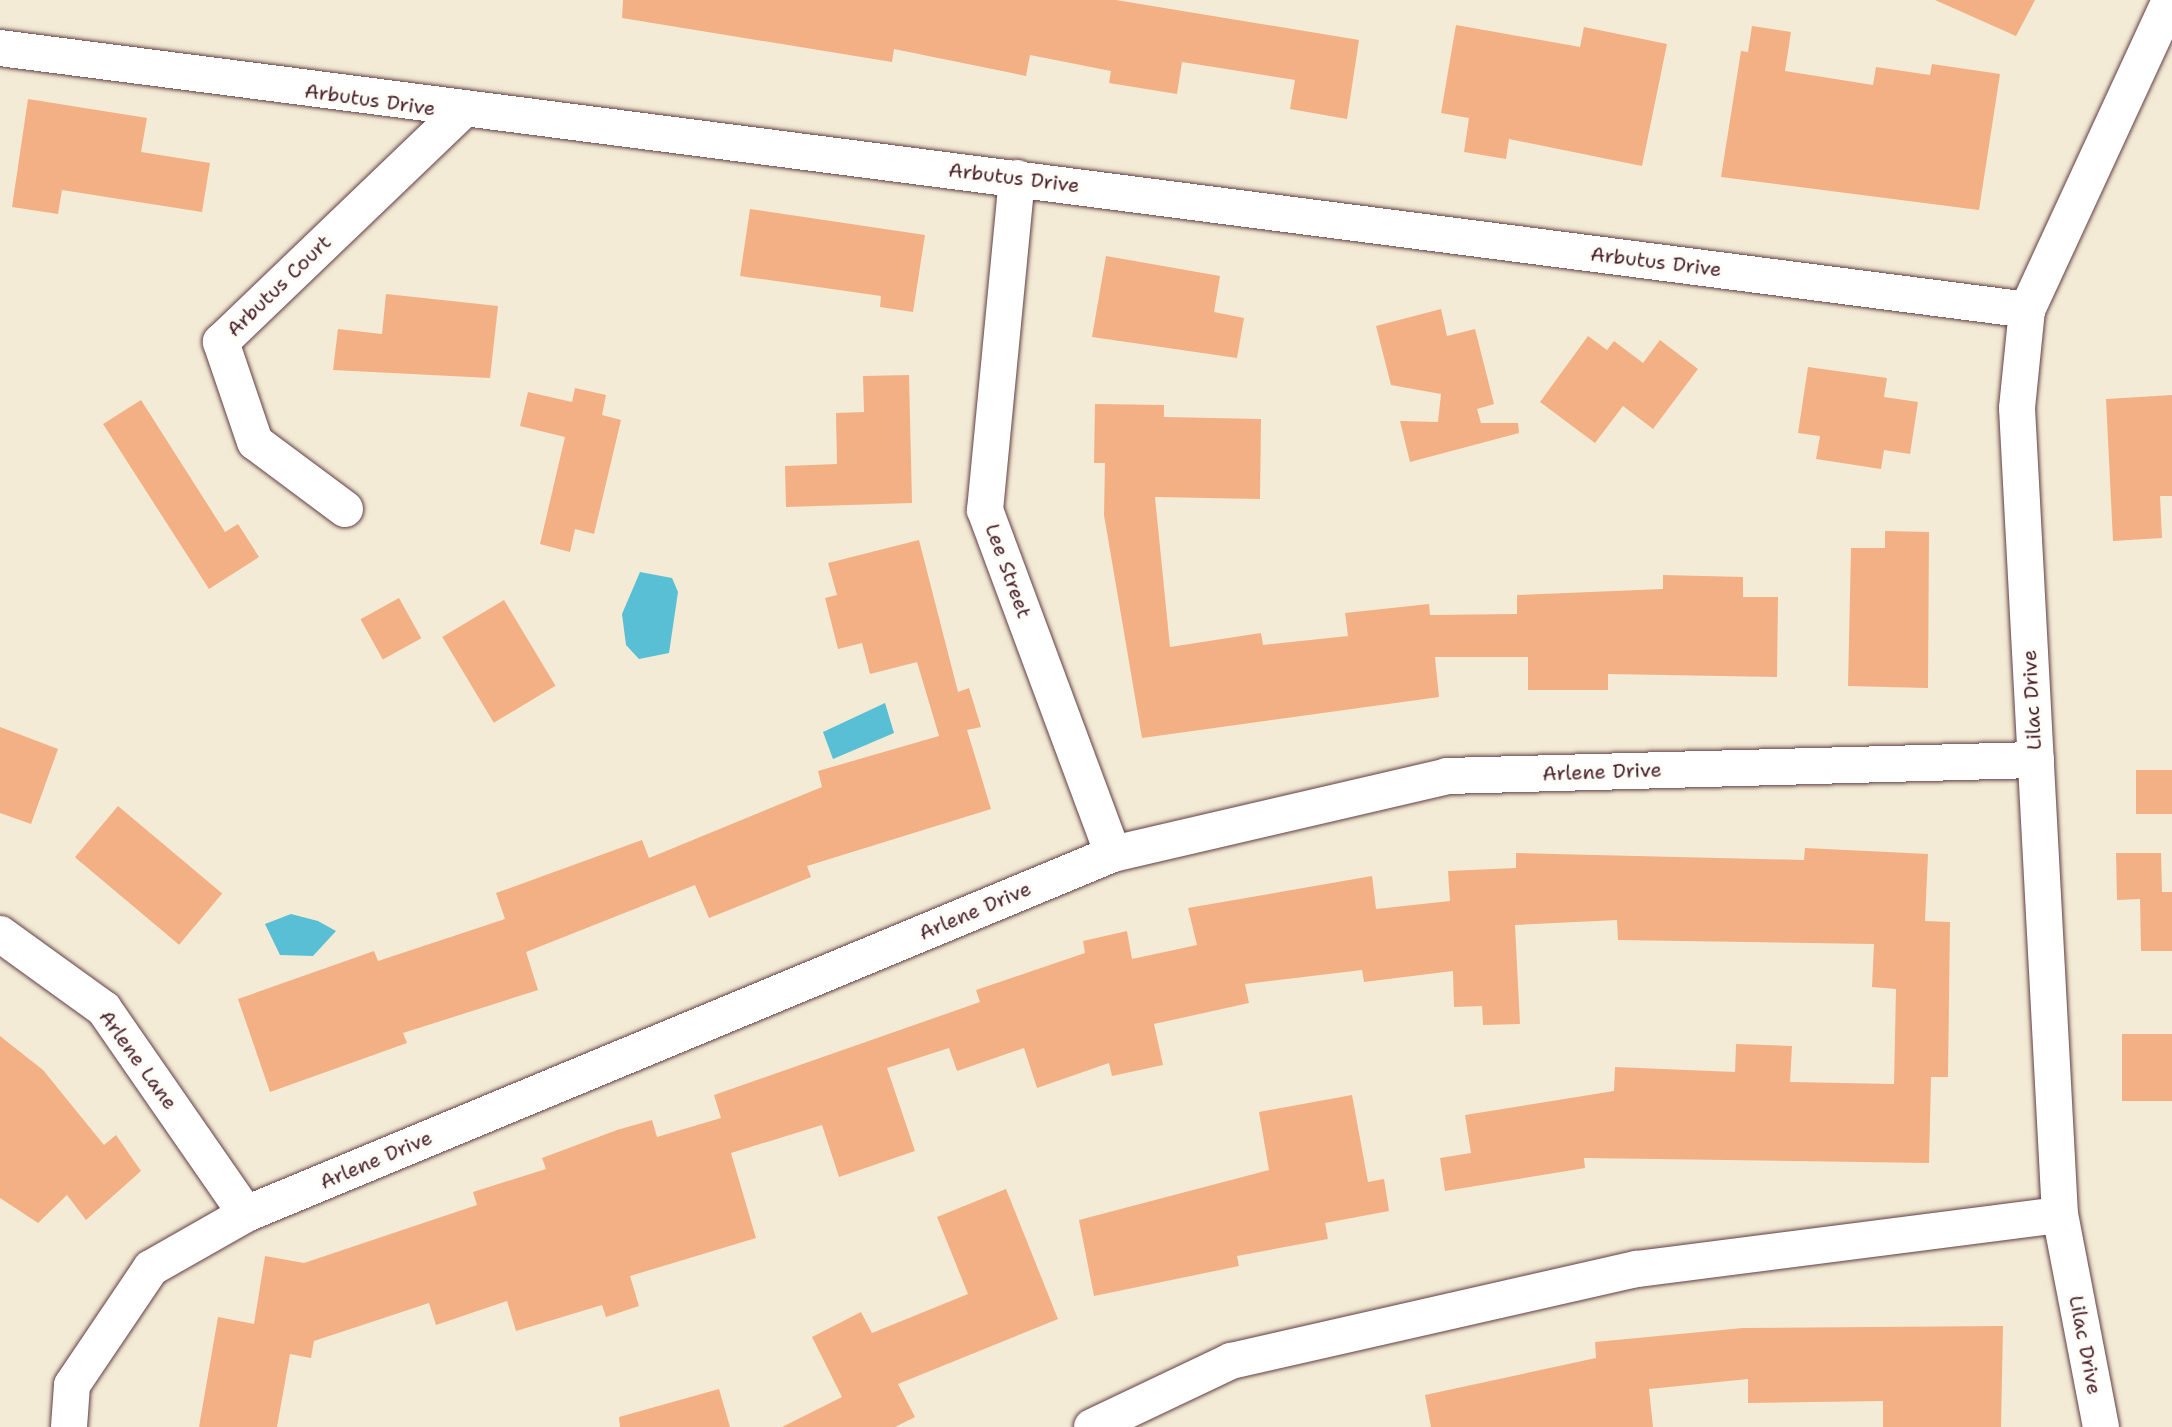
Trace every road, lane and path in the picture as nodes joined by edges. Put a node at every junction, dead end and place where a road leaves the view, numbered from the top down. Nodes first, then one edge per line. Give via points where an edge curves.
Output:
1 (2170, 0) edge
2 (0, 48) edge
3 (460, 113) junction
4 (1017, 178) junction
5 (2027, 310) junction
6 (345, 509) dead end
7 (2036, 760) junction
8 (1113, 854) junction
9 (0, 934) edge
10 (246, 1214) junction
11 (2060, 1215) junction
12 (69, 1427) edge
13 (1092, 1427) edge
14 (2101, 1427) edge

1 - 5 street, Lilac Drive
2 - 3 street, Arbutus Drive
3 - 4 street, Arbutus Drive
3 - 6 street, Arbutus Court via 221,342 255,442
4 - 5 street, Arbutus Drive
4 - 8 street, Lee Street via 985,510
5 - 7 street, Lilac Drive via 2017,408
7 - 8 street, Arlene Drive via 1447,776
7 - 11 street, Lilac Drive
8 - 10 street, Arlene Drive
9 - 10 street, Arlene Lane via 104,1009
10 - 12 street, Arlene Drive via 151,1268 72,1385
11 - 13 street via 1637,1269 1231,1361
11 - 14 street, Lilac Drive

